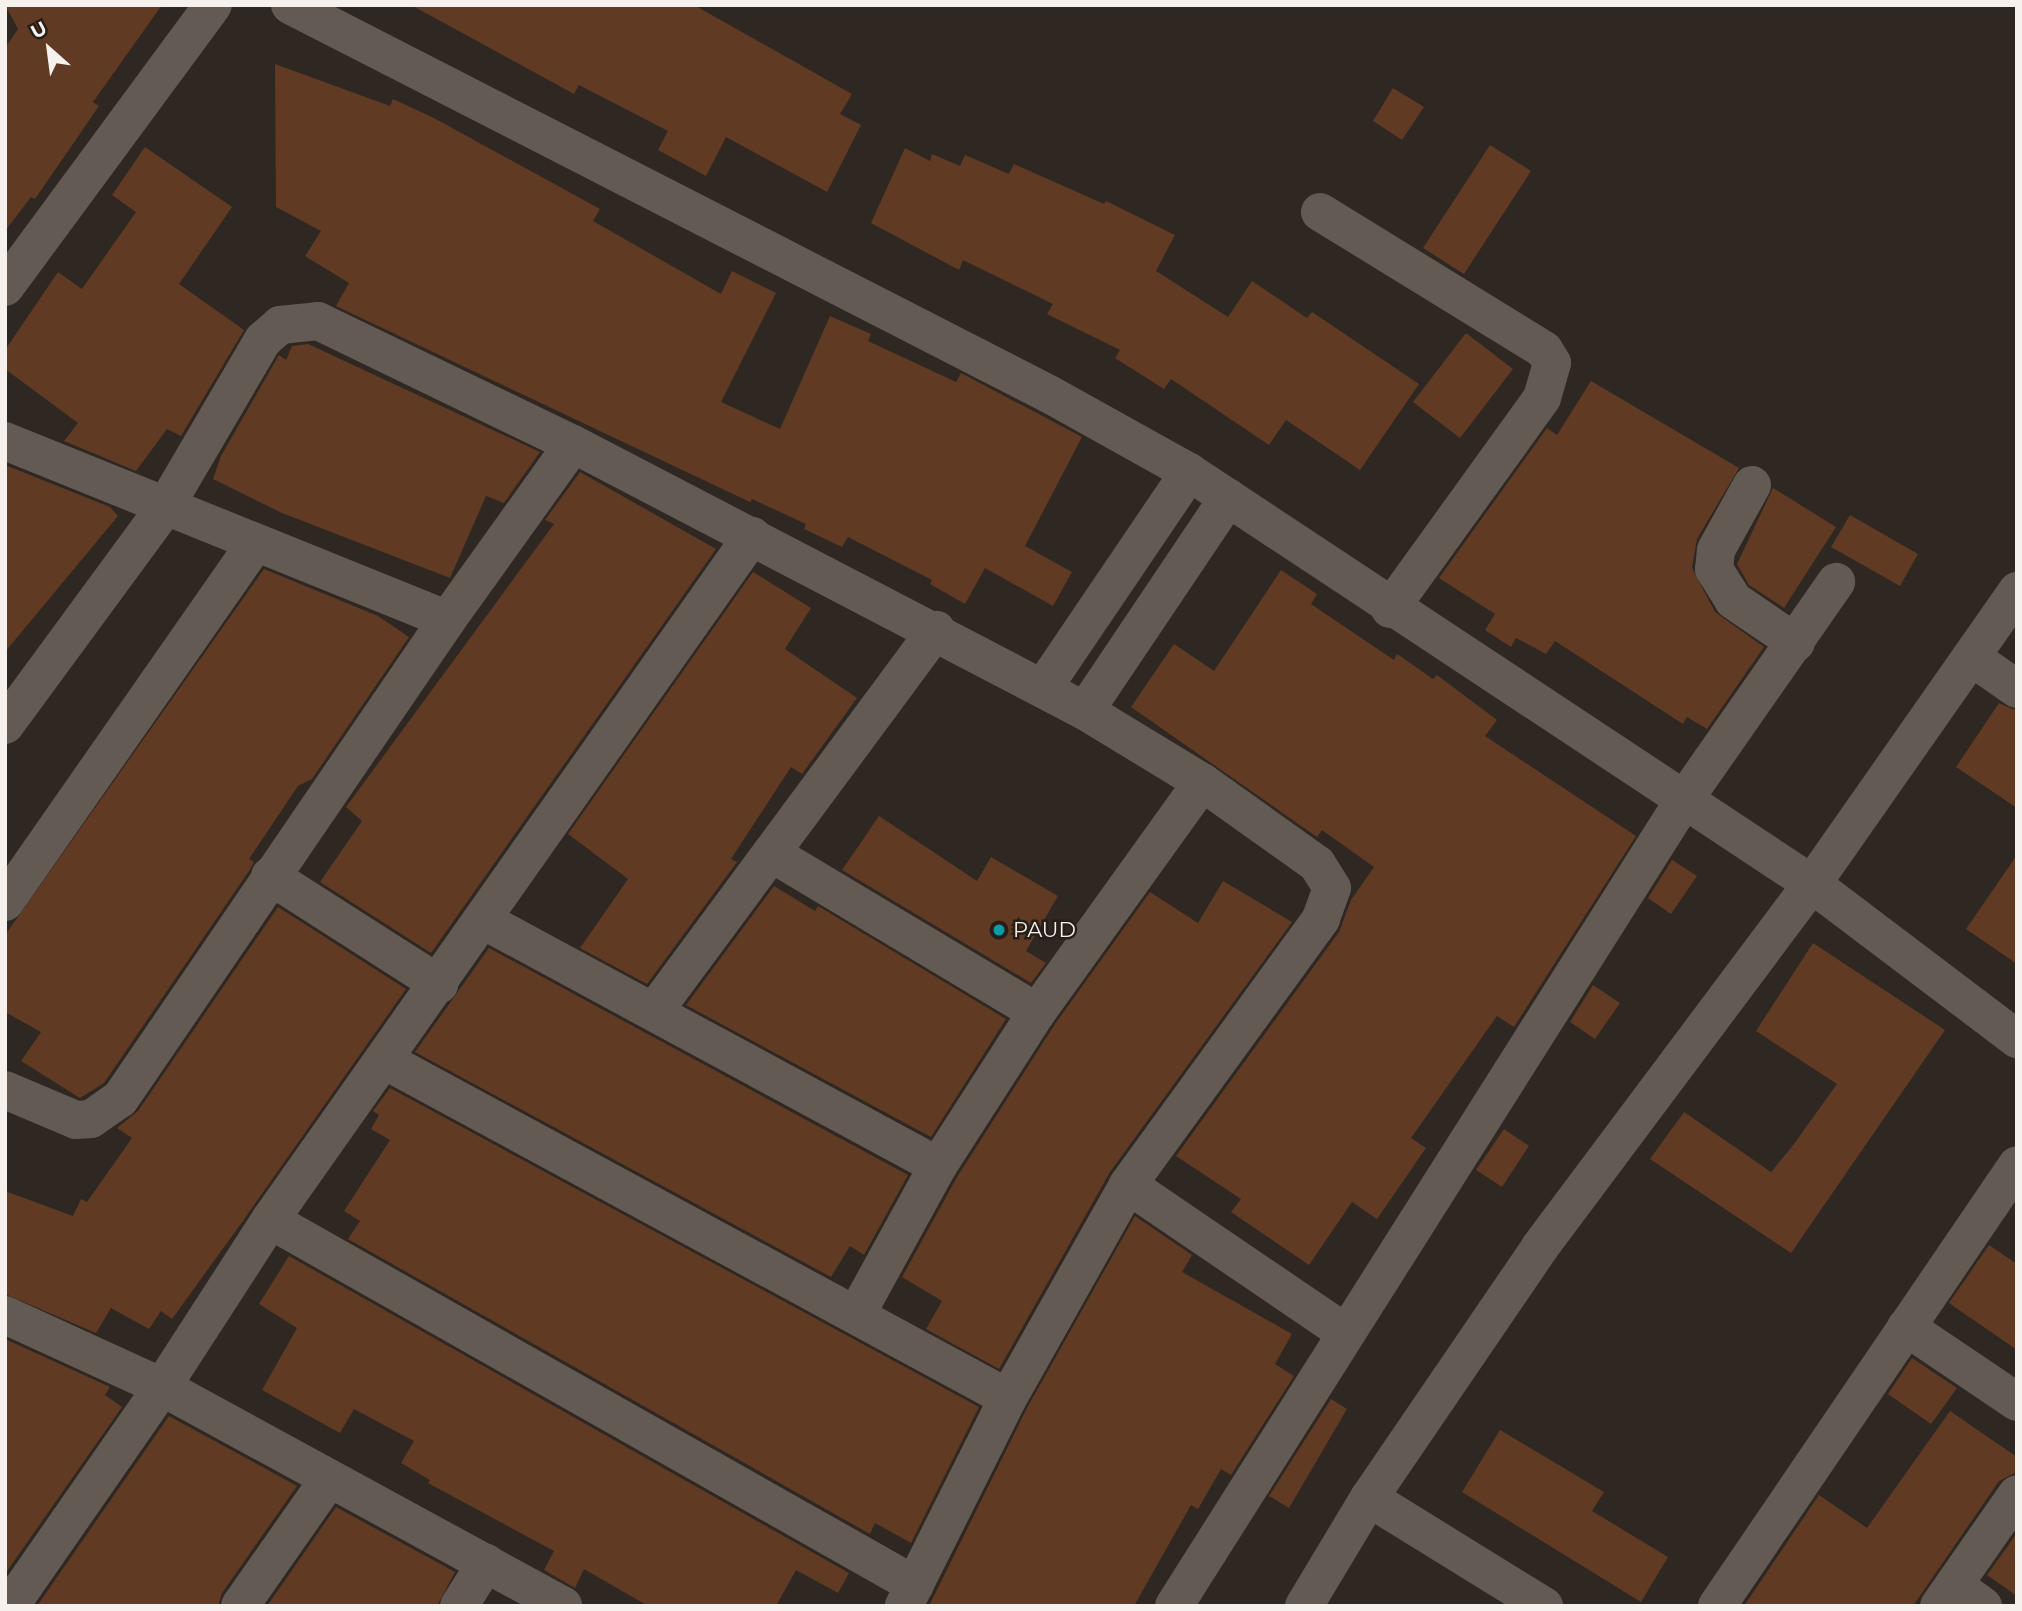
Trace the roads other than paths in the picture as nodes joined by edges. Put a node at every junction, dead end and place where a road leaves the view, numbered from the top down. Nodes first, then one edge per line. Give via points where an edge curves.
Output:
1 (213, 5) edge
2 (290, 5) edge
3 (1320, 212) dead end
4 (5, 286) edge
5 (5, 441) edge
6 (573, 444) junction
7 (1189, 472) junction
8 (1752, 485) dead end
9 (1228, 498) junction
10 (165, 507) junction
11 (752, 536) junction
12 (255, 544) junction
13 (1836, 582) dead end
14 (2017, 591) edge
15 (1390, 609) junction
16 (447, 620) junction
17 (936, 630) junction
18 (1796, 643) junction
19 (1971, 657) junction
20 (1043, 688) junction
21 (2017, 689) edge
22 (1085, 711) junction
23 (5, 725) edge
24 (1202, 782) junction
25 (1684, 800) junction
26 (771, 853) junction
27 (270, 876) junction
28 (1812, 884) junction
29 (5, 902) edge
30 (483, 920) junction
31 (439, 984) junction
32 (655, 1010) junction
33 (1037, 1012) junction
34 (2017, 1039) edge
35 (386, 1061) junction
36 (5, 1090) edge
37 (2017, 1165) edge
38 (938, 1166) junction
39 (1128, 1185) junction
40 (270, 1220) junction
41 (5, 1315) edge
42 (856, 1315) junction
43 (1906, 1327) junction
44 (1344, 1332) junction
45 (162, 1387) junction
46 (1008, 1398) junction
47 (2017, 1402) edge
48 (329, 1479) junction
49 (2017, 1494) edge
50 (1369, 1498) junction
51 (486, 1563) junction
52 (909, 1595) edge
53 (1959, 1599) edge
54 (10, 1606) edge
55 (240, 1606) edge
56 (459, 1606) edge
57 (563, 1606) edge
58 (1174, 1606) edge
59 (1304, 1606) edge
60 (1544, 1606) edge
61 (1717, 1606) edge

1 - 4 street
2 - 7 street via 1049,394
3 - 15 street via 1544,350 1552,363 1542,398
5 - 10 street
6 - 10 street via 443,385 349,334 318,321 297,320 280,325 263,340
6 - 11 street
6 - 16 street
7 - 9 street
7 - 20 street
8 - 18 street via 1716,550 1714,569 1733,600
9 - 15 street
9 - 22 street
10 - 12 street
10 - 23 street
11 - 17 street
11 - 30 street
12 - 16 street
12 - 29 street
13 - 18 street
14 - 19 street
15 - 25 street
16 - 27 street
17 - 20 street
17 - 26 street
18 - 25 street
19 - 21 street
19 - 28 street
20 - 22 street
22 - 24 street
24 - 33 street
24 - 39 street via 1317,864 1332,888 1321,919
25 - 28 street
25 - 44 street
26 - 32 street
26 - 33 street
27 - 31 street
27 - 36 street via 120,1099 103,1112 76,1120
28 - 34 street
28 - 50 street via 1540,1247
30 - 31 street
30 - 32 street
31 - 35 street
32 - 38 street
33 - 38 street
35 - 40 street
35 - 42 street
37 - 43 street
38 - 42 street
39 - 44 street
39 - 46 street
40 - 45 street
40 - 52 street
41 - 45 street
42 - 46 street
43 - 47 street
43 - 61 street
44 - 58 street
45 - 48 street
45 - 54 street
46 - 52 street
48 - 51 street
48 - 55 street
49 - 53 street
50 - 59 street
50 - 60 street
51 - 56 street
51 - 57 street

